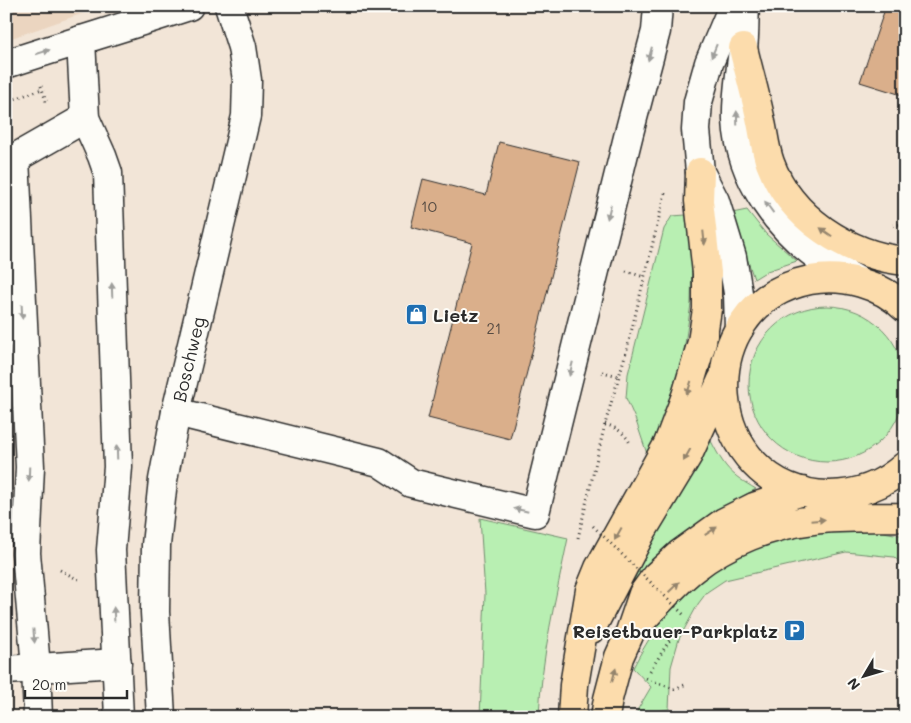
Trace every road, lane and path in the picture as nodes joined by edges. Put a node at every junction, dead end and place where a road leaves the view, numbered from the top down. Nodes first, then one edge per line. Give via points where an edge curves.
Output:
1 (189, 6) edge
2 (229, 6) edge
3 (658, 6) edge
4 (733, 6) edge
5 (745, 6) edge
6 (81, 40) junction
7 (743, 48) junction
8 (6, 64) edge
9 (42, 89) dead end
10 (6, 102) edge
11 (86, 118) junction
12 (11, 160) edge
13 (700, 172) junction
14 (664, 202) dead end
15 (905, 261) edge
16 (882, 288) edge
17 (905, 308) edge
18 (739, 329) junction
19 (723, 379) junction
20 (176, 412) junction
21 (605, 424) junction
22 (633, 449) dead end
23 (905, 466) edge
24 (803, 491) junction
25 (849, 505) junction
26 (905, 509) edge
27 (905, 517) edge
28 (593, 526) dead end
29 (577, 541) dead end
30 (685, 616) dead end
31 (675, 632) dead end
32 (629, 635) junction
33 (581, 646) junction
34 (117, 663) junction
35 (36, 667) junction
36 (6, 670) edge
37 (687, 684) dead end
38 (38, 717) edge
39 (119, 717) edge
40 (161, 717) edge
41 (572, 717) edge
42 (605, 717) edge

1 - 6 street
2 - 20 street, Boschweg via 242,47 247,80 246,116
3 -> 20 street via 656,31 535,513 411,483 379,462
4 -> 13 street via 709,64 698,102 696,130
5 - 7 street
8 -> 6 street
6 - 11 street
15 -> 7 main road via 869,253 832,236 792,200 780,182 764,144
16 -> 7 street via 826,262 799,241 758,192 746,166 737,120
9 - 10 path
11 - 12 street
34 -> 11 street via 111,550 118,467 108,173
12 -> 35 street via 30,467 26,553
13 - 18 street via 715,201 732,257
13 -> 33 main road via 699,201 707,273 707,309 702,342 668,444 590,590
14 - 21 path
16 - 17 main road
16 - 18 main road via 840,279 805,281 763,302
18 - 19 main road via 727,354
19 - 24 main road via 728,421 744,452 773,478
19 -> 33 main road via 688,455 642,531
20 - 40 street, Boschweg via 163,480 156,545 155,612
21 - 22 path via 618,428
21 - 29 path
23 - 25 main road
24 - 25 main road via 827,494
32 -> 24 main road via 643,594 656,576 681,553 724,522 776,498
25 - 26 main road
25 - 27 main road
32 -> 25 main road via 693,569 733,544 761,531 813,520
28 - 30 path, bridge
31 - 37 path via 646,678 674,689
42 -> 32 main road via 619,657
33 - 41 main road
34 - 35 street
34 - 39 street
35 - 36 street
35 - 38 street

